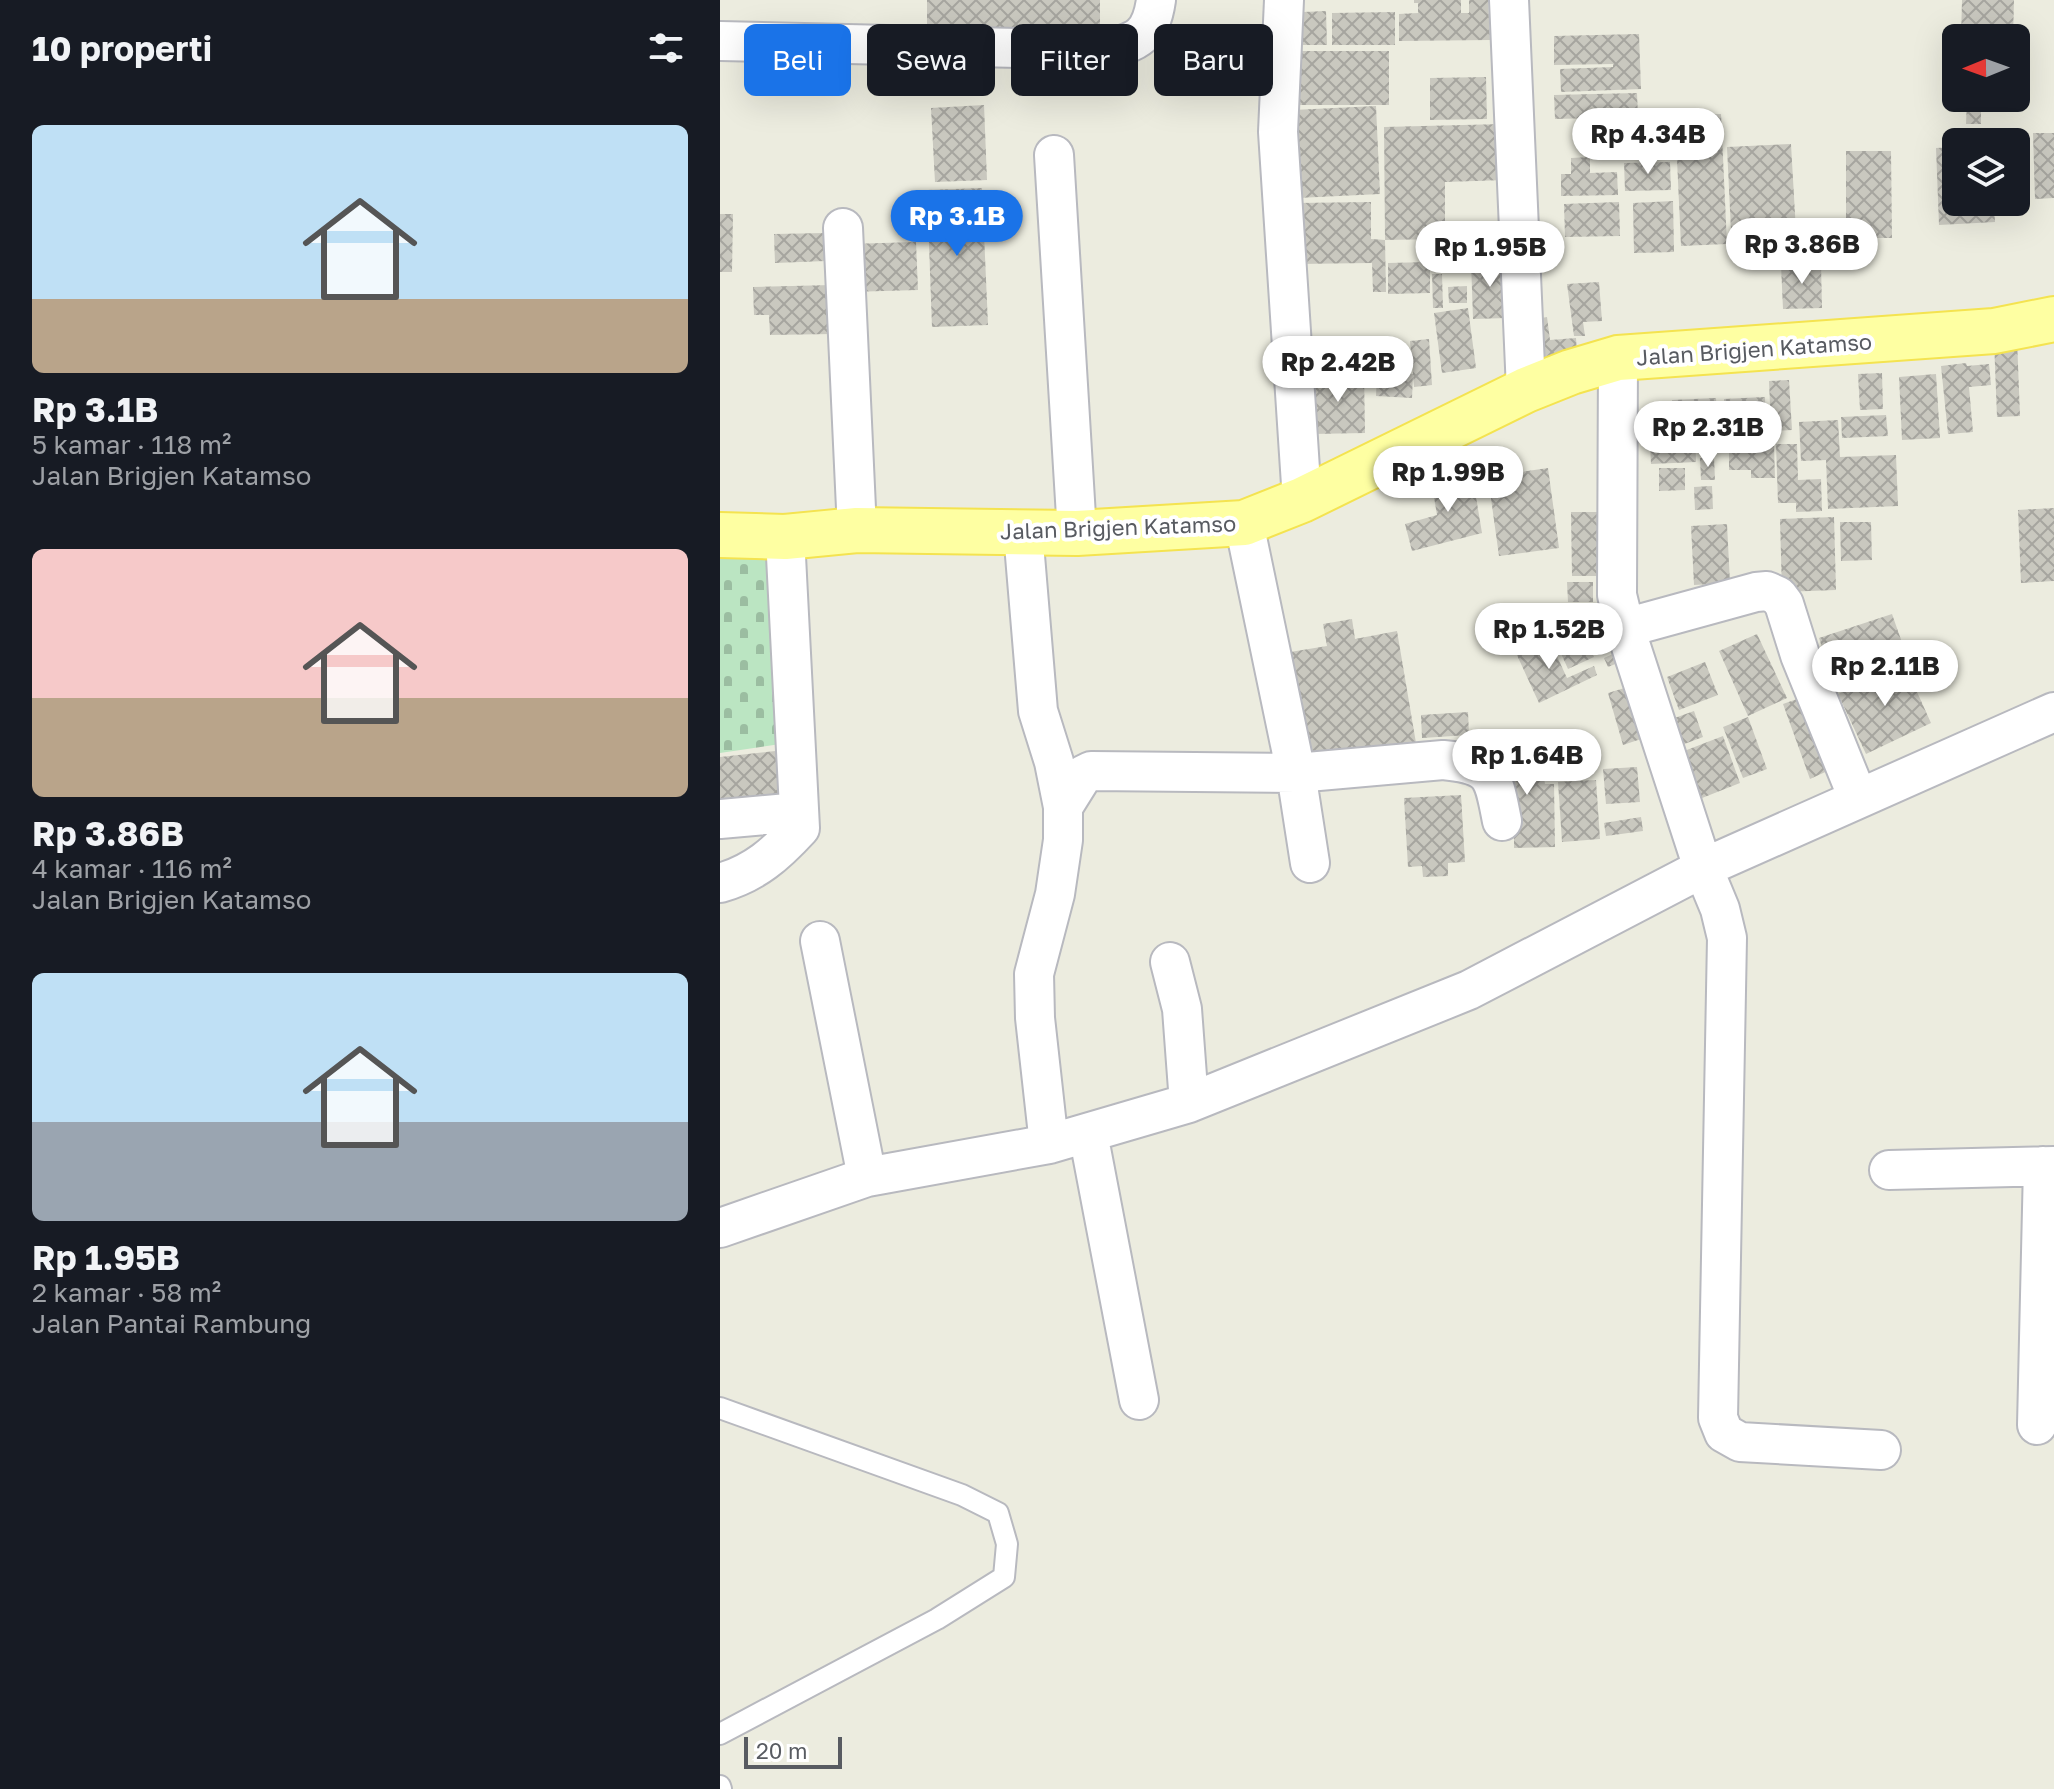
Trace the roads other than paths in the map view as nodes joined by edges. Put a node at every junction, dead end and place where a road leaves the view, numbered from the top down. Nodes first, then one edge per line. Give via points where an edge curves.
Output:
1 (1156, 0) edge
2 (1284, 0) edge
3 (1509, 0) edge
4 (720, 41) edge
5 (1054, 155) dead end
6 (843, 228) dead end
7 (2054, 319) edge
8 (1618, 358) junction
9 (1526, 390) junction
10 (1302, 500) junction
11 (1244, 523) junction
12 (857, 530) junction
13 (1023, 532) junction
14 (1077, 533) junction
15 (720, 535) edge
16 (785, 537) junction
17 (1625, 628) junction
18 (2054, 712) edge
19 (1296, 773) junction
20 (1858, 798) junction
21 (1063, 807) junction
22 (799, 812) junction
23 (720, 819) edge
24 (1502, 821) dead end
25 (1310, 863) dead end
26 (1703, 868) junction
27 (720, 883) edge
28 (820, 941) dead end
29 (1170, 962) dead end
30 (1189, 1103) junction
31 (1088, 1133) junction
32 (1049, 1144) junction
33 (2049, 1166) edge
34 (1889, 1170) dead end
35 (867, 1177) junction
36 (720, 1228) edge
37 (1139, 1400) dead end
38 (720, 1408) edge
39 (2037, 1425) dead end
40 (1881, 1450) dead end
41 (720, 1734) edge

1 - 4 street via 1153,23 1143,36 1104,50
2 - 10 street via 1278,132
3 - 9 street
5 - 14 street
6 - 12 street
7 - 8 main road, Jalan Brigjen Katamso via 1994,331
8 - 9 main road, Jalan Brigjen Katamso
8 - 17 street via 1617,595
9 - 10 main road, Jalan Brigjen Katamso
10 - 11 main road, Jalan Brigjen Katamso
11 - 14 main road, Jalan Brigjen Katamso
11 - 19 street
12 - 13 main road, Jalan Brigjen Katamso
12 - 16 main road, Jalan Brigjen Katamso
13 - 14 main road, Jalan Brigjen Katamso
13 - 21 street via 1038,711
15 - 16 main road, Jalan Brigjen Katamso
16 - 22 street
17 - 20 street via 1756,592 1778,596
17 - 26 street
18 - 20 street
19 - 21 street via 1091,771
19 - 24 street via 1464,762 1482,768 1494,780
19 - 25 street
20 - 26 street
21 - 32 street via 1055,894 1034,974
22 - 23 street
22 - 27 street via 800,828 776,855 757,869
26 - 30 street via 1469,990
26 - 40 street via 1727,938 1718,1418 1724,1433 1740,1442
28 - 35 street
29 - 30 street via 1182,1009
30 - 31 street
31 - 32 street
31 - 37 street
32 - 35 street
33 - 34 street
33 - 39 street
35 - 36 street
38 - 41 lane via 962,1495 998,1513 1007,1544 1004,1577 937,1619

